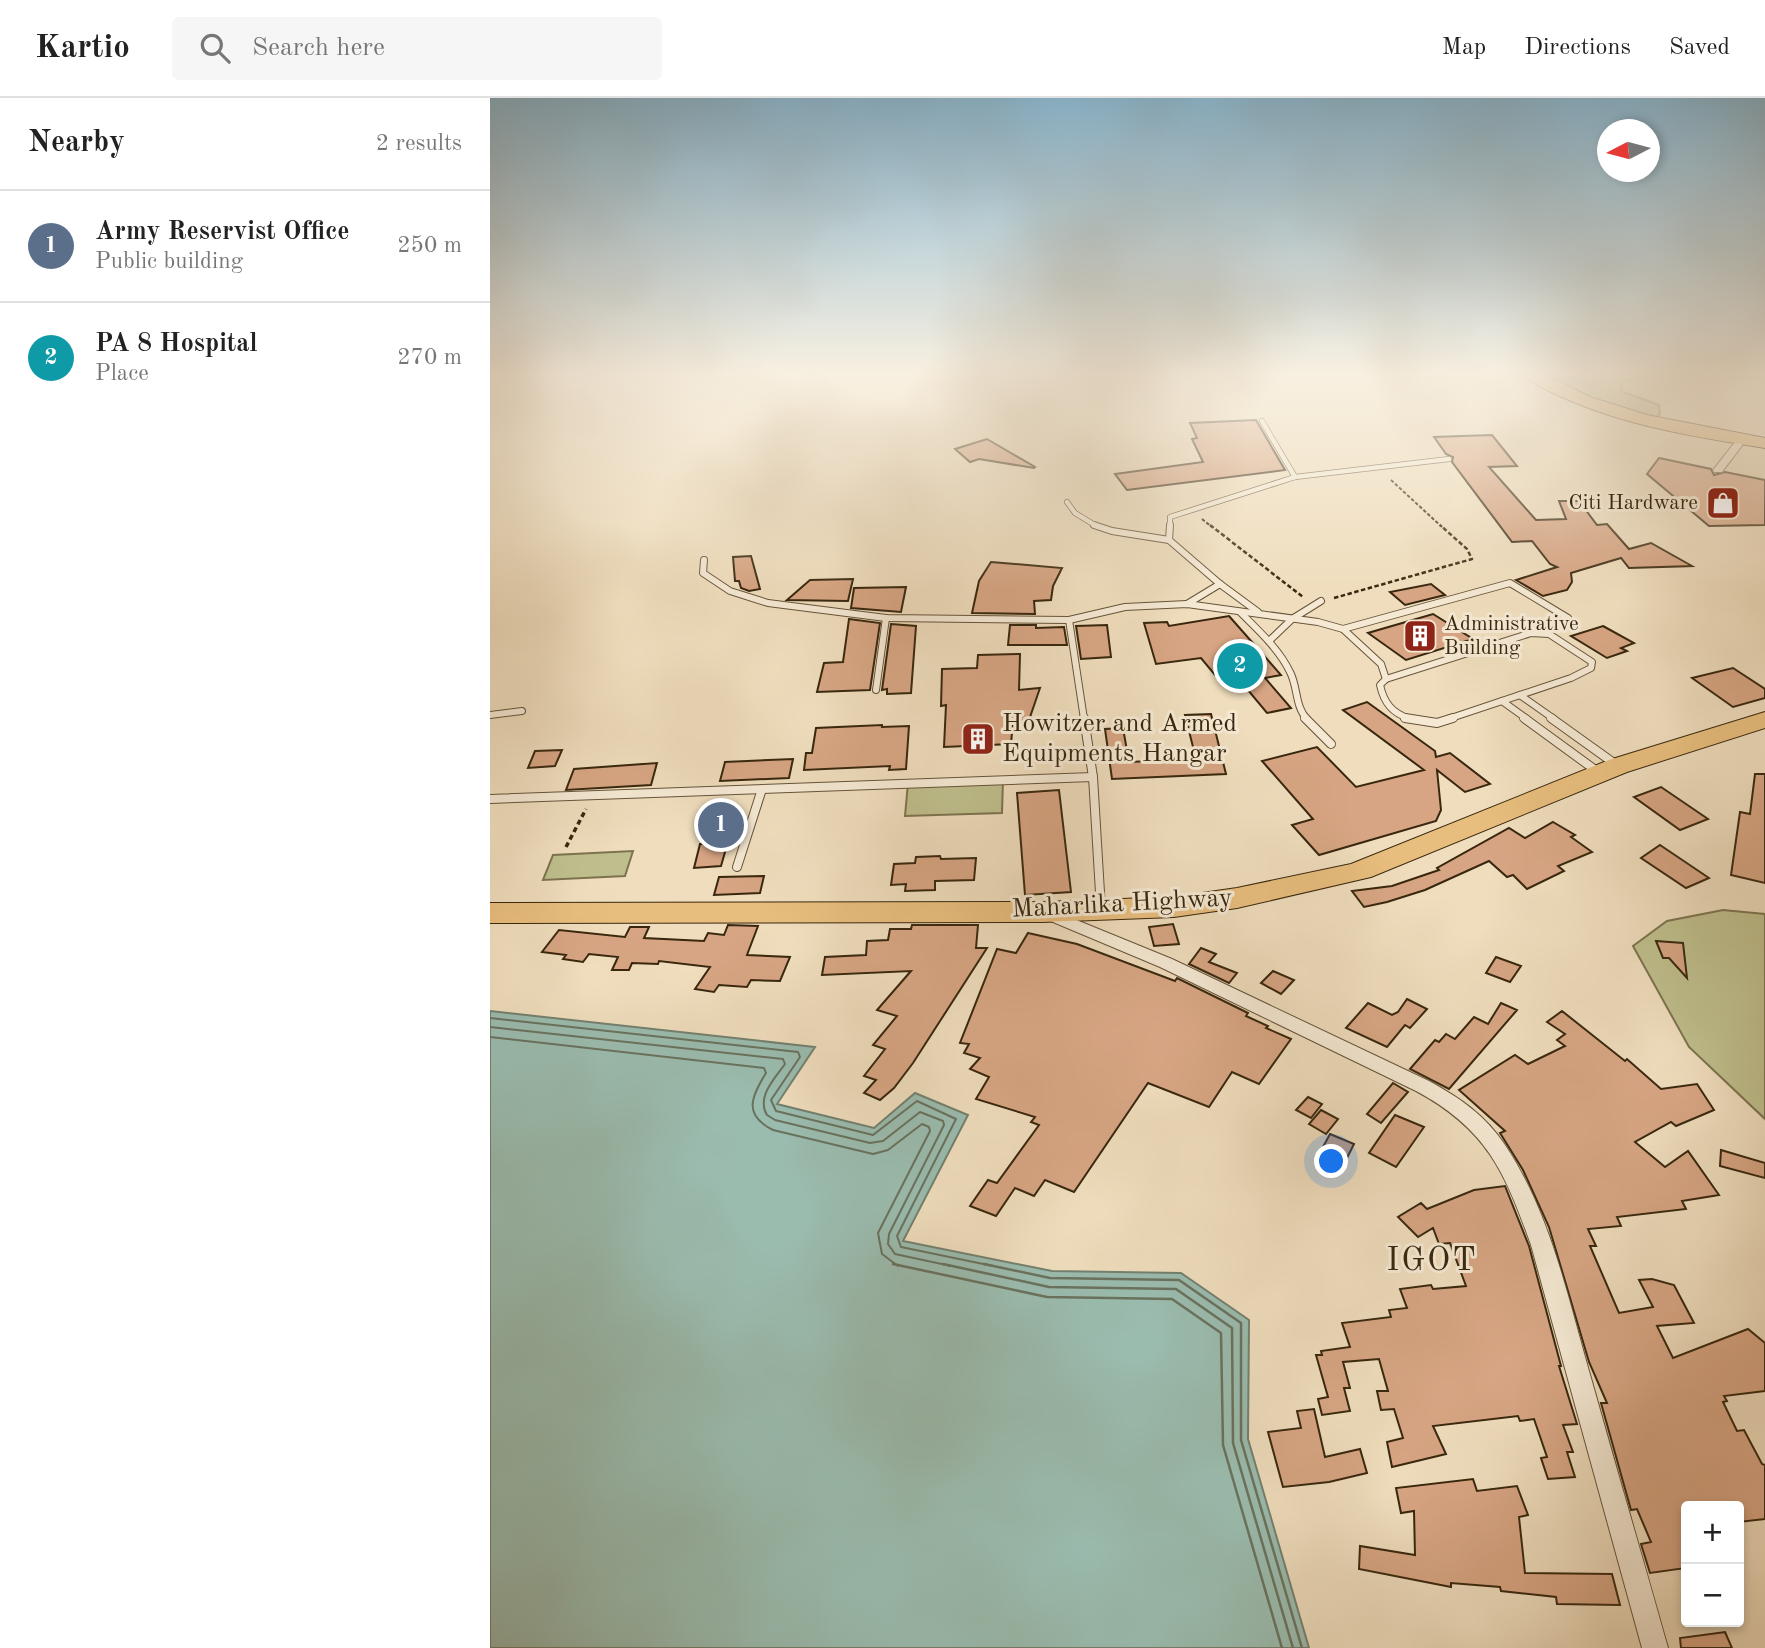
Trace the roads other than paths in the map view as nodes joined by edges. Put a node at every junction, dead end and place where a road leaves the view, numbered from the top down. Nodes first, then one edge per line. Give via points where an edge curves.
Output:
1 (1276, 444) edge
2 (1738, 444) edge
3 (1449, 459) dead end
4 (1718, 470) dead end
5 (1295, 477) junction
6 (1067, 502) dead end
7 (1169, 540) junction
8 (704, 560) dead end
9 (1220, 584) junction
10 (1321, 601) road end
11 (1187, 604) junction
12 (1240, 611) junction
13 (1262, 615) junction
14 (886, 618) junction
15 (1292, 619) junction
16 (1069, 620) junction
17 (1343, 629) junction
18 (1531, 633) junction
19 (1269, 641) junction
20 (1386, 679) junction
21 (876, 690) dead end
22 (1520, 695) junction
23 (1502, 701) junction
24 (522, 711) dead end
25 (490, 715) edge
26 (1765, 720) edge
27 (1331, 744) dead end
28 (1609, 769) junction
29 (1093, 777) junction
30 (762, 789) junction
31 (490, 799) edge
32 (737, 867) dead end
33 (490, 913) edge
34 (1110, 918) junction
35 (1655, 1648) edge

1 - 5 lane
2 - 4 street
3 - 5 lane
5 - 7 lane via 1170,517
6 - 7 lane via 1080,520
7 - 9 lane
8 - 14 lane via 703,573 712,584 731,593
9 - 11 lane
9 - 13 lane
10 - 15 lane
11 - 12 lane
11 - 16 lane via 1125,607
12 - 13 lane
12 - 19 lane
13 - 15 lane
14 - 16 lane
14 - 21 lane
15 - 17 lane
15 - 19 lane
16 - 29 lane
17 - 18 lane via 1510,583 1567,618
17 - 20 lane via 1381,664
18 - 20 lane
18 - 22 lane via 1549,634 1592,662 1591,668
19 - 27 lane via 1291,673 1301,714
20 - 23 lane via 1380,685 1381,696 1390,710 1416,723 1437,723
22 - 23 lane
22 - 28 lane
23 - 28 lane
24 - 25 lane
26 - 28 highway, Maharlika Highway
28 - 34 highway, Maharlika Highway via 1361,871 1237,898
29 - 30 lane
29 - 34 lane via 1097,885
30 - 31 lane
30 - 32 lane
33 - 34 highway, Maharlika Highway via 1042,912
34 - 35 street via 1425,1089 1476,1121 1495,1145 1531,1220 1552,1281

